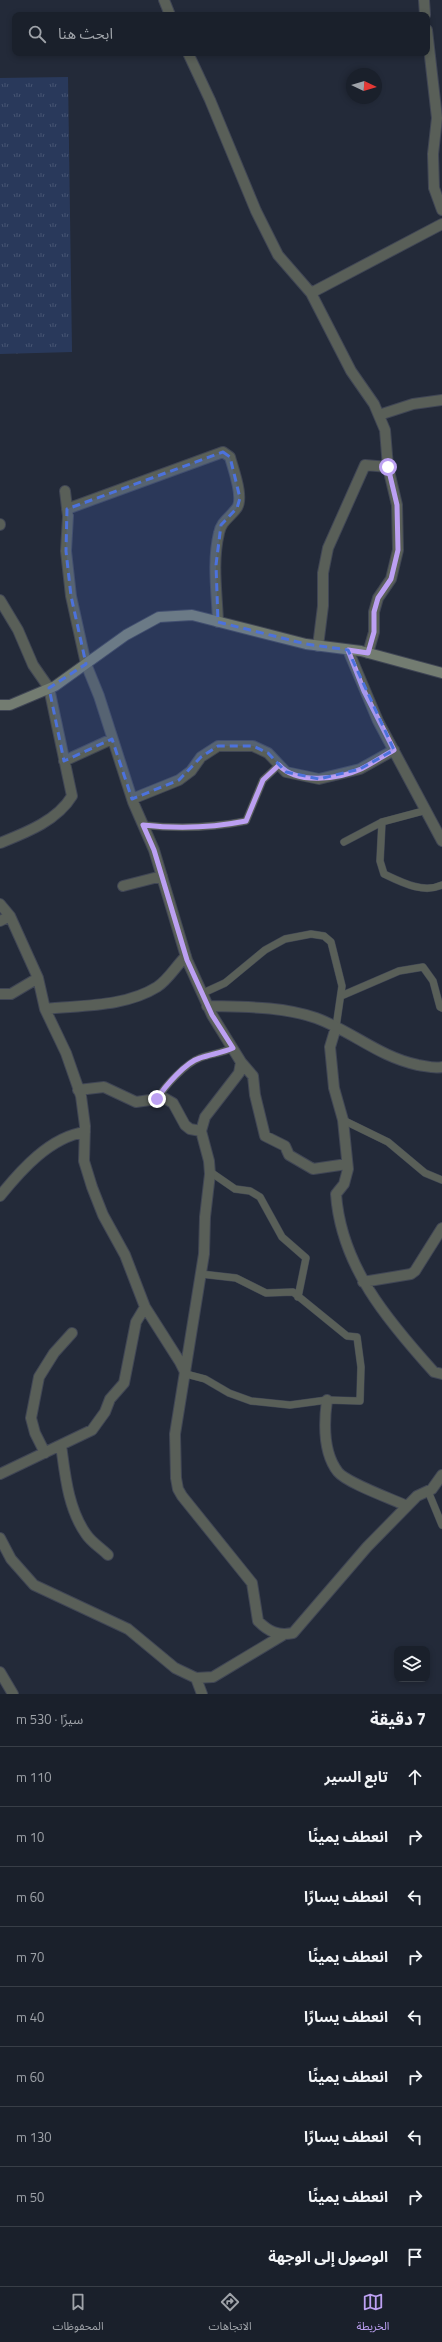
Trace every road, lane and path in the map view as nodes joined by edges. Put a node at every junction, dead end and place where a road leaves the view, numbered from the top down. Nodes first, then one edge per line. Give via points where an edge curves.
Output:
1 (164, 0) edge
2 (424, 0) edge
3 (169, 12) edge
4 (425, 12) edge
5 (189, 56) edge
6 (430, 56) edge
7 (442, 210) edge
8 (442, 224) edge
9 (311, 293) junction
10 (442, 400) edge
11 (378, 415) junction
12 (388, 467) junction
13 (65, 491) dead end
14 (67, 509) junction
15 (0, 600) edge
16 (218, 622) junction
17 (318, 646) junction
18 (348, 650) junction
19 (368, 653) junction
20 (86, 664) junction
21 (442, 673) edge
22 (49, 688) junction
23 (0, 705) edge
24 (112, 739) junction
25 (394, 750) junction
26 (64, 761) junction
27 (279, 765) junction
28 (132, 799) junction
29 (427, 810) junction
30 (382, 822) junction
31 (143, 825) junction
32 (442, 841) edge
33 (344, 842) dead end
34 (0, 843) edge
35 (162, 876) junction
36 (442, 885) edge
37 (123, 886) dead end
38 (0, 904) edge
39 (10, 916) junction
40 (0, 921) edge
41 (186, 956) junction
42 (38, 978) junction
43 (0, 994) edge
44 (201, 994) junction
45 (341, 996) junction
46 (207, 1006) junction
47 (442, 1008) edge
48 (45, 1009) junction
49 (336, 1027) junction
50 (233, 1048) junction
51 (240, 1062) junction
52 (442, 1067) edge
53 (78, 1090) junction
54 (157, 1099) junction
55 (343, 1120) junction
56 (201, 1131) junction
57 (85, 1132) junction
58 (347, 1164) junction
59 (209, 1171) junction
60 (442, 1180) edge
61 (0, 1196) edge
62 (442, 1228) edge
63 (201, 1274) junction
64 (363, 1282) junction
65 (298, 1296) junction
66 (145, 1307) junction
67 (72, 1333) dead end
68 (186, 1374) junction
69 (442, 1374) edge
70 (328, 1400) junction
71 (61, 1445) junction
72 (45, 1453) junction
73 (0, 1474) edge
74 (442, 1475) edge
75 (428, 1491) junction
76 (407, 1506) junction
77 (442, 1525) edge
78 (0, 1538) edge
79 (108, 1555) dead end
80 (283, 1635) junction
81 (0, 1672) edge
82 (196, 1678) junction
83 (13, 1694) edge
84 (202, 1694) edge

1 - 3 street
2 - 4 street
5 - 9 street via 256,211 278,255
6 - 7 street via 437,118 433,154 434,188
8 - 9 street
9 - 11 street via 351,371 374,404
10 - 11 street via 413,404
11 - 12 street via 385,430
12 - 17 street via 365,466 331,541 323,573 323,606
12 - 19 street via 397,505 398,550 391,579 378,598 374,612 374,632
13 - 14 street
14 - 16 street via 223,452 230,456 240,498 238,508 221,525 218,534
14 - 20 street via 66,551 71,596
15 - 22 street via 18,630 33,665
16 - 17 street
16 - 20 street via 192,615 159,617 126,635
17 - 18 street
18 - 19 street
18 - 25 street via 367,697
19 - 21 street
20 - 22 street
20 - 24 street
22 - 23 street via 10,705
22 - 26 street
24 - 26 street
24 - 28 street
25 - 27 street via 360,769 319,779 286,772
25 - 29 street
26 - 34 street via 72,796 66,806 29,832
27 - 28 street via 268,753 253,746 218,746 201,757 191,771 179,780
27 - 31 lane via 263,780 246,821 199,828
28 - 31 street
29 - 30 lane
29 - 32 street
30 - 33 lane
30 - 36 lane via 380,861 384,874 418,888 435,888
31 - 35 street
35 - 37 street
35 - 41 street
38 - 39 street
39 - 40 street
39 - 42 street
41 - 44 street
41 - 48 street via 167,978 142,994 121,1001
42 - 43 street via 11,994
42 - 48 street
44 - 45 lane via 225,983 265,950 285,939 311,934 324,936 331,942 342,986
44 - 46 street
45 - 47 lane via 399,971 423,967 434,981
45 - 49 lane
46 - 49 street via 276,1008 316,1018
46 - 50 street
48 - 53 street via 66,1053
49 - 52 street via 372,1049 405,1062
49 - 55 street via 330,1047 334,1088
50 - 51 street
50 - 54 lane via 198,1058 167,1083
51 - 56 street via 239,1073 205,1117
51 - 58 street via 253,1076 265,1136 285,1146 289,1155 313,1169
53 - 54 street via 104,1087 136,1102
53 - 57 street
54 - 56 street via 164,1098 173,1103 185,1125
55 - 58 street
55 - 60 lane via 388,1142 425,1173
56 - 59 street
57 - 61 street via 72,1134 54,1144 17,1176
57 - 66 street via 84,1161 92,1188 103,1215 125,1255
58 - 64 street via 344,1184 336,1194 337,1210 352,1262
59 - 63 street
59 - 65 lane via 236,1189 250,1191 260,1197 282,1238 306,1258
62 - 64 street via 411,1274
63 - 65 lane via 236,1278 266,1293 285,1291
63 - 68 street
64 - 69 street via 413,1348 434,1372
65 - 70 lane via 347,1336 357,1337 361,1367 360,1401
66 - 68 street
66 - 71 street via 136,1322 124,1383 110,1399 105,1412 92,1430
67 - 72 street via 54,1353 39,1377 31,1418
68 - 70 lane via 205,1379 229,1393 251,1401 290,1405
68 - 80 street via 175,1434 178,1489 252,1583 258,1621 274,1633
70 - 76 street via 325,1430 330,1456 338,1472 365,1488
71 - 72 street
71 - 79 street via 65,1474 77,1516 86,1534
72 - 73 street
74 - 75 street
75 - 76 street via 417,1496
75 - 77 lane
76 - 80 street via 361,1552 293,1633
78 - 82 street via 12,1559 34,1585 128,1628 175,1668
80 - 82 street via 212,1677
81 - 83 street
82 - 84 street

